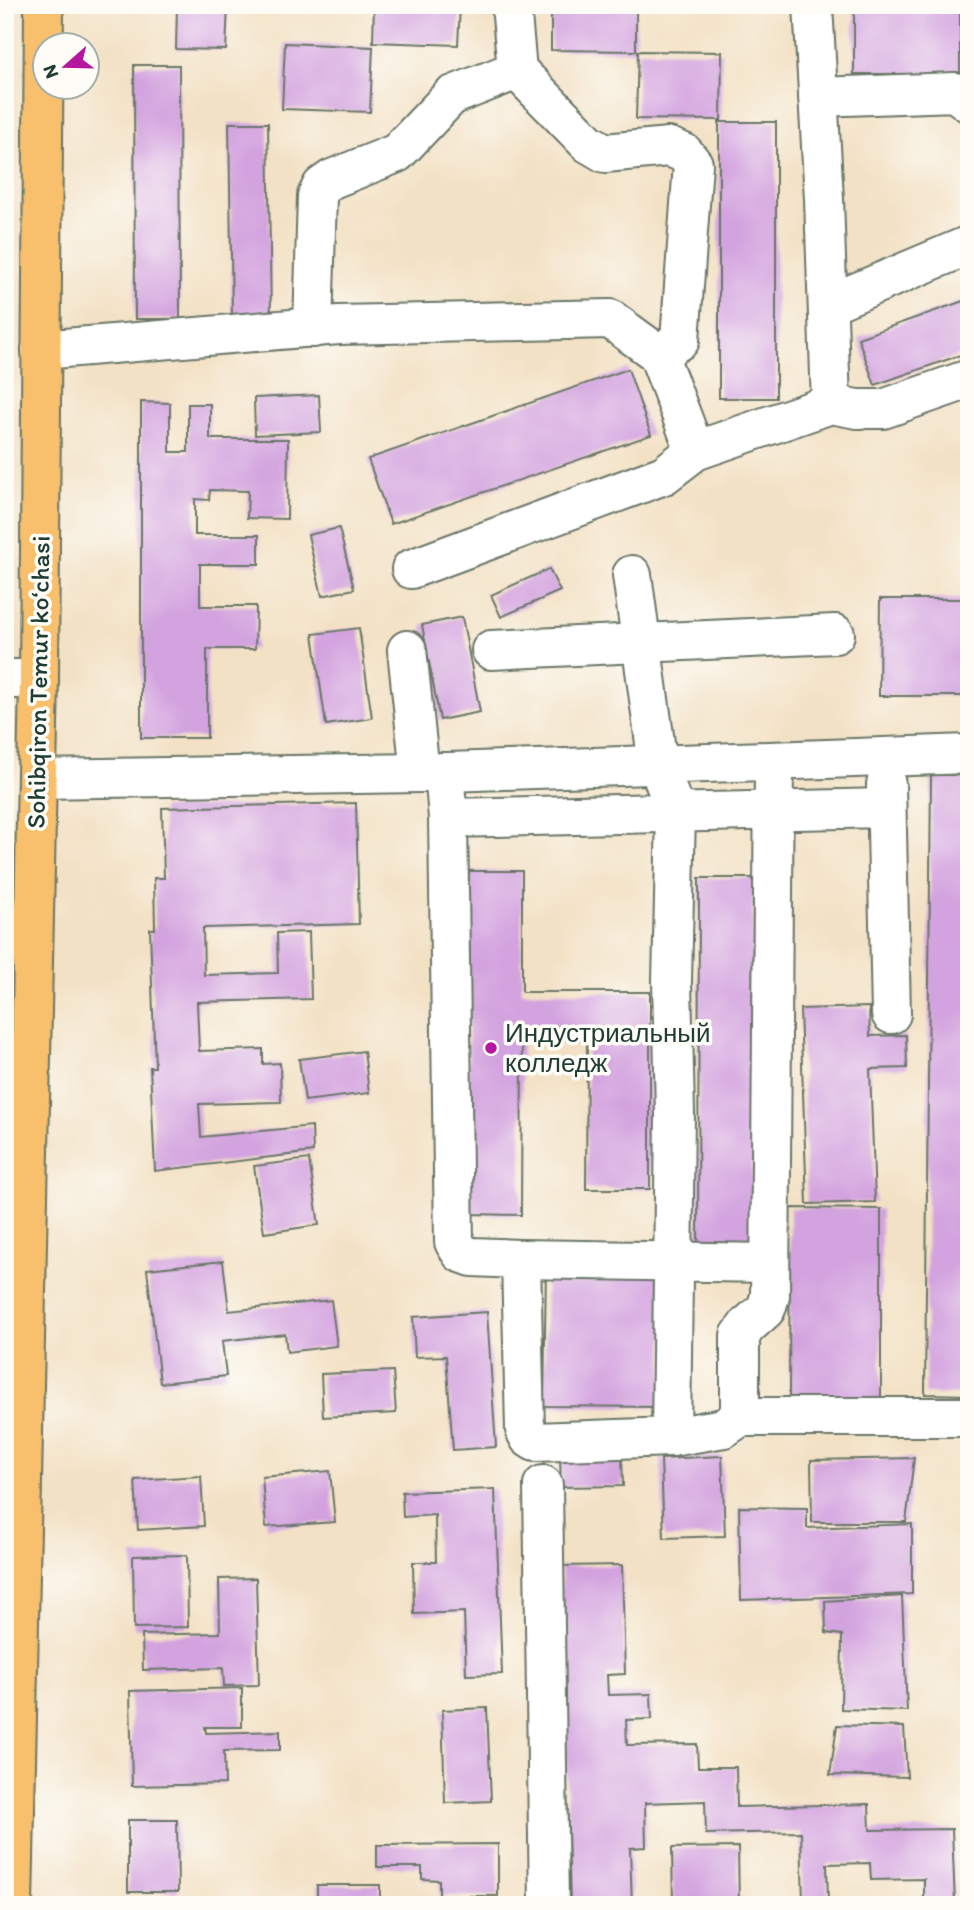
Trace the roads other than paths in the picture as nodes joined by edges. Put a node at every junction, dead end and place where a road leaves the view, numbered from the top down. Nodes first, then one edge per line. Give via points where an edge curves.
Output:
1 (44, 5) edge
2 (510, 5) edge
3 (813, 5) edge
4 (517, 70) junction
5 (818, 97) junction
6 (969, 103) edge
7 (969, 245) edge
8 (829, 304) junction
9 (313, 328) junction
10 (41, 351) junction
11 (658, 354) junction
12 (969, 379) edge
13 (831, 404) junction
14 (695, 451) junction
15 (411, 569) dead end
16 (632, 575) dead end
17 (835, 634) dead end
18 (641, 643) junction
19 (407, 649) dead end
20 (491, 650) dead end
21 (22, 679) edge
22 (969, 754) edge
23 (885, 758) junction
24 (774, 761) junction
25 (659, 765) junction
26 (565, 768) junction
27 (432, 772) junction
28 (37, 779) junction
29 (886, 808) junction
30 (774, 811) junction
31 (676, 813) junction
32 (566, 815) junction
33 (448, 818) junction
34 (891, 1014) dead end
35 (522, 1259) junction
36 (674, 1261) junction
37 (770, 1263) junction
38 (16, 1273) edge
39 (15, 1406) edge
40 (740, 1417) junction
41 (969, 1417) edge
42 (671, 1437) junction
43 (543, 1485) dead end
44 (10, 1821) edge
45 (13, 1905) edge
46 (549, 1905) edge

1 - 10 main road, Sohibqiron Temur koʻchasi
2 - 4 street
3 - 5 street
4 - 9 street via 451,96 397,153 322,186 317,196
4 - 11 street via 588,143 606,153 669,147 684,153 693,164 680,340
5 - 6 street via 955,92
5 - 8 street
7 - 8 street
8 - 13 street
9 - 10 street
9 - 11 street via 610,319
10 - 21 main road, Sohibqiron Temur koʻchasi
11 - 14 street
12 - 13 street via 883,409
13 - 14 street
14 - 15 street via 664,475
16 - 18 street
17 - 18 street
18 - 20 street
18 - 25 street
19 - 27 street
21 - 28 main road, Sohibqiron Temur koʻchasi
22 - 23 street
23 - 24 street
23 - 29 street
24 - 25 street
24 - 30 street
25 - 26 street
25 - 31 street
26 - 27 street
26 - 32 street
27 - 28 street
27 - 33 street
28 - 38 main road, Sohibqiron Temur koʻchasi
29 - 30 street
29 - 34 street
30 - 31 street
30 - 37 street
31 - 32 street
31 - 36 street
32 - 33 street
33 - 35 street via 454,1242 461,1253 472,1257
35 - 36 street
35 - 42 street via 525,1430 529,1438 535,1442
36 - 37 street
36 - 42 street
37 - 40 street via 766,1309 740,1336
38 - 39 main road, Sohibqiron Temur koʻchasi
39 - 44 main road, Sohibqiron Temur koʻchasi
40 - 41 street
40 - 42 street via 724,1428
43 - 46 street
44 - 45 main road, Sohibqiron Temur koʻchasi

